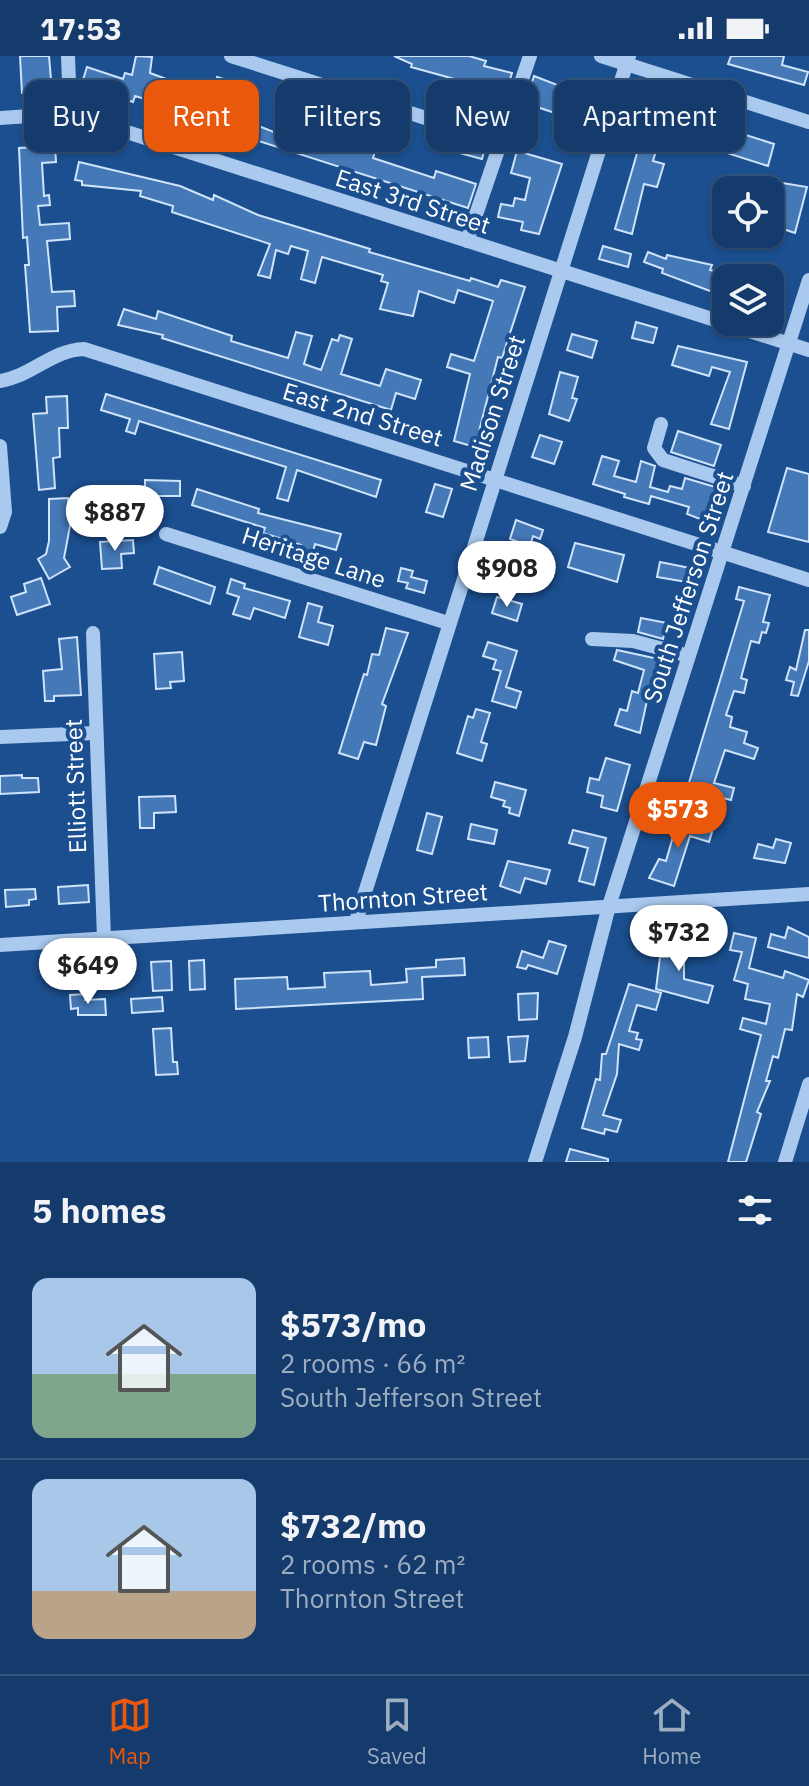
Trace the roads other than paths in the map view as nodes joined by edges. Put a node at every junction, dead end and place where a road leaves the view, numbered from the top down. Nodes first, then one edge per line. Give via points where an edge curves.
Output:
1 (68, 56) edge
2 (231, 56) edge
3 (530, 56) edge
4 (601, 56) edge
5 (627, 60) edge
6 (69, 80) edge
7 (522, 80) edge
8 (24, 116) edge
9 (0, 118) edge
10 (426, 118) edge
11 (809, 122) edge
12 (128, 132) edge
13 (498, 152) edge
14 (467, 241) junction
15 (561, 272) junction
16 (809, 280) edge
17 (789, 344) junction
18 (809, 350) edge
19 (0, 381) edge
20 (661, 424) dead end
21 (0, 446) edge
22 (495, 478) junction
23 (744, 486) junction
24 (0, 527) edge
25 (166, 534) dead end
26 (722, 552) junction
27 (809, 580) edge
28 (448, 623) junction
29 (93, 633) dead end
30 (592, 639) dead end
31 (689, 656) junction
32 (95, 733) junction
33 (0, 737) edge
34 (809, 894) edge
35 (609, 906) junction
36 (356, 921) junction
37 (104, 938) junction
38 (0, 945) edge
39 (809, 1084) edge
40 (535, 1162) edge
41 (785, 1162) edge

1 - 6 street
2 - 10 street
3 - 7 street
4 - 5 street
5 - 11 street
5 - 15 street, Madison Street
8 - 9 street, East 3rd Street
12 - 14 street, East 3rd Street
13 - 14 street
14 - 15 street, East 3rd Street
15 - 17 street, East 3rd Street
15 - 22 street, Madison Street
16 - 17 street, South Jefferson Street
17 - 18 street, East 3rd Street
17 - 23 street, South Jefferson Street
19 - 22 street, East 2nd Street via 33,371 65,349 84,349
20 - 23 street via 654,448 663,460
21 - 24 street via 5,512
22 - 26 street, East 2nd Street
22 - 28 street, Madison Street
23 - 26 street, South Jefferson Street
25 - 28 street, Heritage Lane
26 - 27 street, East 2nd Street
26 - 31 street, South Jefferson Street
28 - 36 street, Madison Street
29 - 32 street, Elliott Street
30 - 31 street via 633,641
31 - 35 street, South Jefferson Street
32 - 33 street
32 - 37 street, Elliott Street
34 - 35 street, Thornton Street
35 - 36 street, Thornton Street
35 - 40 street, South Jefferson Street
36 - 37 street, Thornton Street
37 - 38 street, Thornton Street
39 - 41 street

